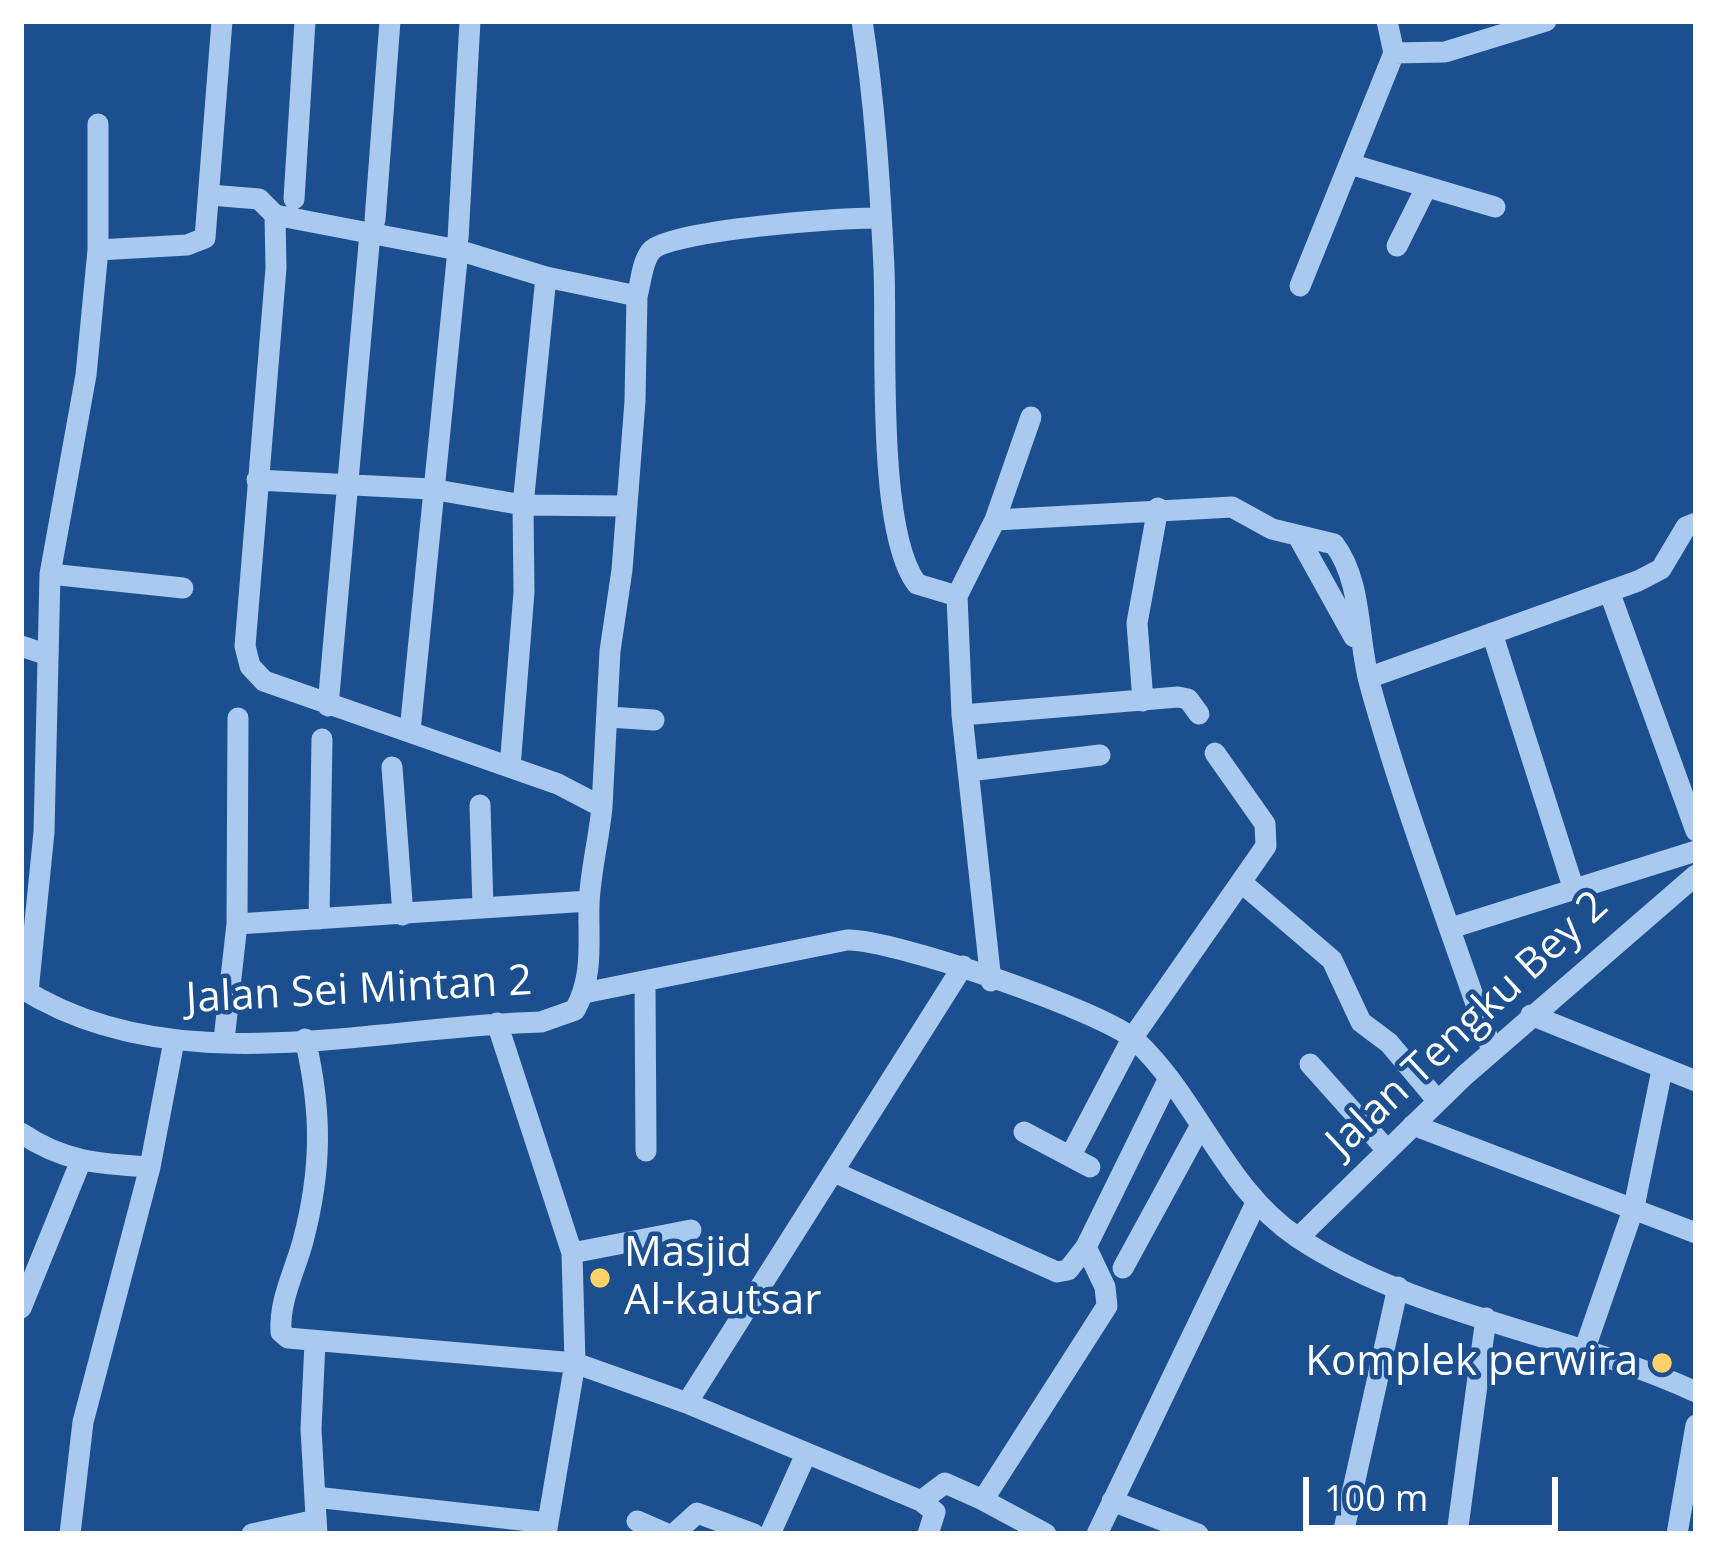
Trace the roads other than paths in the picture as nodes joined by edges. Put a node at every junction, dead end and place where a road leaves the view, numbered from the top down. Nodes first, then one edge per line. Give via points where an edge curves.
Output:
1 (222, 21) edge
2 (305, 21) edge
3 (390, 21) edge
4 (470, 21) edge
5 (1387, 21) edge
6 (1546, 21) edge
7 (863, 22) edge
8 (1394, 53) junction
9 (98, 124) dead end
10 (1350, 164) junction
11 (1425, 190) junction
12 (210, 195) junction
13 (294, 200) dead end
14 (1495, 208) dead end
15 (275, 215) junction
16 (879, 218) junction
17 (372, 226) junction
18 (458, 244) junction
19 (1396, 245) dead end
20 (98, 250) junction
21 (545, 277) junction
22 (1300, 286) dead end
23 (637, 296) junction
24 (1031, 416) dead end
25 (257, 480) junction
26 (351, 485) junction
27 (431, 489) junction
28 (523, 505) junction
29 (624, 506) junction
30 (1158, 508) junction
31 (995, 520) junction
32 (1696, 523) edge
33 (50, 574) junction
34 (183, 588) dead end
35 (1610, 591) junction
36 (957, 596) junction
37 (1492, 634) junction
38 (21, 646) edge
39 (48, 655) junction
40 (1368, 678) junction
41 (1143, 700) junction
42 (328, 706) junction
43 (1199, 714) dead end
44 (962, 715) junction
45 (609, 717) junction
46 (238, 718) dead end
47 (653, 720) dead end
48 (410, 731) junction
49 (322, 740) dead end
50 (1215, 753) dead end
51 (1100, 755) dead end
52 (392, 767) dead end
53 (510, 767) junction
54 (969, 771) junction
55 (480, 805) dead end
56 (602, 808) junction
57 (1696, 831) edge
58 (1696, 851) edge
59 (1696, 875) edge
60 (1240, 882) junction
61 (1574, 890) junction
62 (589, 901) junction
63 (483, 908) junction
64 (403, 915) junction
65 (319, 919) junction
66 (237, 925) junction
67 (1451, 928) junction
68 (963, 966) junction
69 (991, 981) junction
70 (645, 983) junction
71 (24, 990) edge
72 (584, 994) junction
73 (1531, 1016) junction
74 (497, 1023) junction
75 (1133, 1037) junction
76 (305, 1039) junction
77 (224, 1040) junction
78 (174, 1041) junction
79 (1492, 1051) junction
80 (1310, 1064) dead end
81 (1662, 1070) junction
82 (1169, 1078) junction
83 (1696, 1081) edge
84 (1437, 1100) junction
85 (1202, 1125) junction
86 (1412, 1125) junction
87 (1024, 1132) dead end
88 (21, 1133) edge
89 (1387, 1150) junction
90 (646, 1151) dead end
91 (80, 1163) junction
92 (150, 1167) junction
93 (834, 1172) junction
94 (1256, 1203) junction
95 (1634, 1207) junction
96 (691, 1230) dead end
97 (1696, 1234) edge
98 (1298, 1238) junction
99 (1086, 1247) junction
100 (572, 1253) junction
101 (1123, 1268) dead end
102 (1398, 1287) junction
103 (21, 1308) edge
104 (1486, 1318) junction
105 (315, 1342) junction
106 (1585, 1348) junction
107 (575, 1363) junction
108 (1696, 1392) edge
109 (687, 1403) junction
110 (1696, 1425) edge
111 (806, 1454) junction
112 (315, 1497) junction
113 (983, 1500) junction
114 (921, 1501) junction
115 (1112, 1501) junction
116 (637, 1521) dead end
117 (316, 1527) edge
118 (547, 1529) edge
119 (70, 1534) edge
120 (252, 1534) edge
121 (670, 1534) edge
122 (754, 1534) edge
123 (770, 1534) edge
124 (928, 1534) edge
125 (1046, 1534) edge
126 (1097, 1534) edge
127 (1198, 1534) edge
128 (1343, 1534) edge
129 (1457, 1534) edge
130 (1677, 1534) edge

1 - 12 street
2 - 13 street
3 - 17 street
4 - 18 street
5 - 8 street
6 - 8 street via 1445,52
7 - 16 street
8 - 10 street
9 - 20 street
10 - 11 street
10 - 22 street
11 - 14 street
11 - 19 street
12 - 15 street via 260,199
12 - 20 street via 199,243
15 - 17 street
15 - 25 street
16 - 23 street via 664,243 647,258
16 - 36 street via 901,550 917,584
17 - 18 street
17 - 26 street
18 - 21 street
18 - 27 street
20 - 33 street via 86,375
21 - 23 street
21 - 28 street
23 - 29 street
24 - 31 street
25 - 26 street
25 - 42 street via 250,666 264,681
26 - 27 street
26 - 42 street
27 - 28 street
27 - 48 street
28 - 29 street
28 - 53 street
29 - 45 street
30 - 31 street
30 - 40 street via 1243,509 1273,529 1334,544 1344,557
30 - 41 street via 1137,623
31 - 36 street
32 - 35 street via 1661,569
33 - 34 street
33 - 39 street
35 - 37 street
35 - 57 street
36 - 44 street
37 - 40 street
37 - 61 street
38 - 39 street
39 - 71 street via 44,832
40 - 67 street
41 - 43 street via 1188,699
41 - 44 street
42 - 48 street
44 - 54 street
45 - 47 street
45 - 56 street
46 - 66 street
48 - 53 street
49 - 65 street
50 - 60 street via 1269,836
51 - 54 street
52 - 64 street
53 - 56 street
54 - 69 street
55 - 63 street
56 - 62 street
58 - 61 street
59 - 73 street, Jalan Tengku Bey 2
60 - 75 street
60 - 84 street via 1331,960 1361,1022
61 - 67 street
62 - 63 street
62 - 72 street
63 - 64 street
64 - 65 street
65 - 66 street
66 - 77 street
67 - 79 street
68 - 69 street, Jalan Sei Mintan 2
68 - 70 street, Jalan Sei Mintan 2 via 889,942 847,940
68 - 93 street
69 - 75 street, Jalan Sei Mintan 2
70 - 72 street, Jalan Sei Mintan 2
70 - 90 street
71 - 78 street, Jalan Sei Mintan 2 via 119,1032
72 - 74 street, Jalan Sei Mintan 2 via 560,1018
73 - 79 street, Jalan Tengku Bey 2
73 - 81 street
74 - 76 street, Jalan Sei Mintan 2
74 - 100 street
75 - 82 street, Jalan Sei Mintan 2
75 - 87 street via 1081,1161
76 - 77 street, Jalan Sei Mintan 2
76 - 105 street via 321,1152 280,1324 288,1338
77 - 78 street, Jalan Sei Mintan 2
78 - 92 street
79 - 84 street, Jalan Tengku Bey 2
80 - 89 street
81 - 83 street
81 - 95 street
82 - 85 street, Jalan Sei Mintan 2
82 - 99 street
84 - 86 street, Jalan Tengku Bey 2
85 - 94 street, Jalan Sei Mintan 2
85 - 101 street
86 - 89 street, Jalan Tengku Bey 2
86 - 95 street
88 - 91 street
89 - 98 street, Jalan Tengku Bey 2
91 - 92 street
91 - 103 street
92 - 119 street via 83,1422
93 - 99 street via 1057,1272
93 - 109 street
94 - 98 street, Jalan Sei Mintan 2
94 - 115 street
95 - 97 street
95 - 106 street
96 - 100 street
98 - 102 street, Jalan Sei Mintan 2
99 - 113 street via 1106,1287 1106,1306
100 - 107 street
102 - 104 street, Jalan Sei Mintan 2
102 - 128 street
104 - 106 street, Jalan Sei Mintan 2
104 - 129 street
105 - 107 street
105 - 112 street
106 - 108 street, Jalan Sei Mintan 2
107 - 109 street
107 - 118 street
109 - 111 street
110 - 130 street
111 - 114 street
111 - 123 street
112 - 117 street
112 - 118 street
113 - 114 street via 945,1483
113 - 125 street
114 - 124 street via 935,1512
115 - 126 street
115 - 127 street
116 - 121 street
117 - 120 street
121 - 122 street via 697,1513

